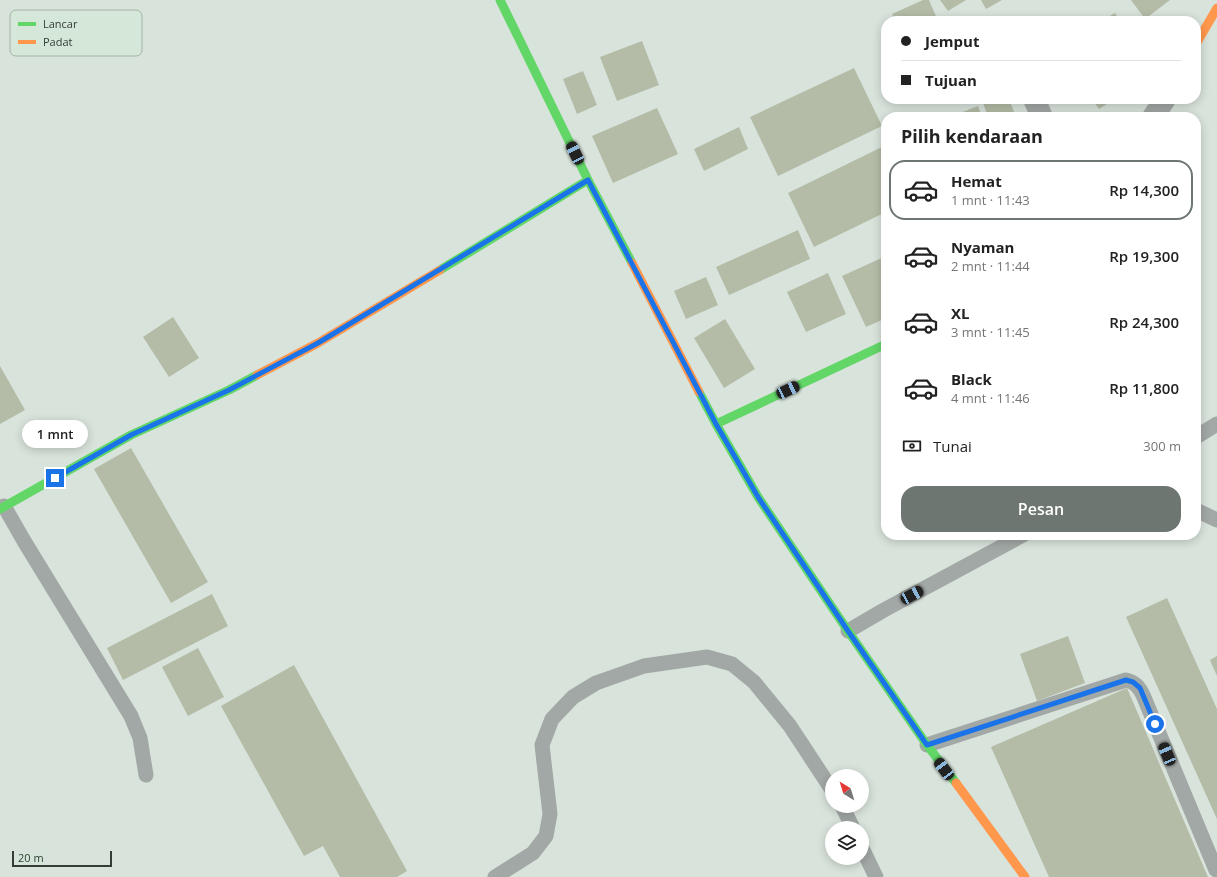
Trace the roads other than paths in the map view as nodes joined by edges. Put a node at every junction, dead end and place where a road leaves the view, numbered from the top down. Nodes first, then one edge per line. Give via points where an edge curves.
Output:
1 (500, 0) edge
2 (1214, 6) edge
3 (1201, 33) edge
4 (588, 180) junction
5 (881, 346) edge
6 (716, 424) junction
7 (1217, 424) edge
8 (1201, 434) edge
9 (2, 507) edge
10 (1201, 512) edge
11 (1217, 520) edge
12 (1014, 540) edge
13 (848, 631) junction
14 (927, 745) junction
15 (146, 775) dead end
16 (825, 779) edge
17 (869, 862) edge
18 (1216, 870) dead end
19 (495, 877) edge
20 (876, 877) edge
21 (1025, 877) edge

1 - 4 street
2 - 3 street
4 - 6 street
4 - 9 street via 318,343 229,390 131,435
5 - 6 street
6 - 13 street via 758,497
7 - 8 lane
9 - 15 lane via 131,716 140,738
10 - 11 lane
12 - 13 lane
13 - 14 street
14 - 18 lane via 1126,680 1133,682 1140,688
14 - 21 street
16 - 19 lane via 790,726 754,682 732,664 707,658 644,666 596,683 573,697 552,719 542,745 550,814 546,836 533,853
17 - 20 lane

